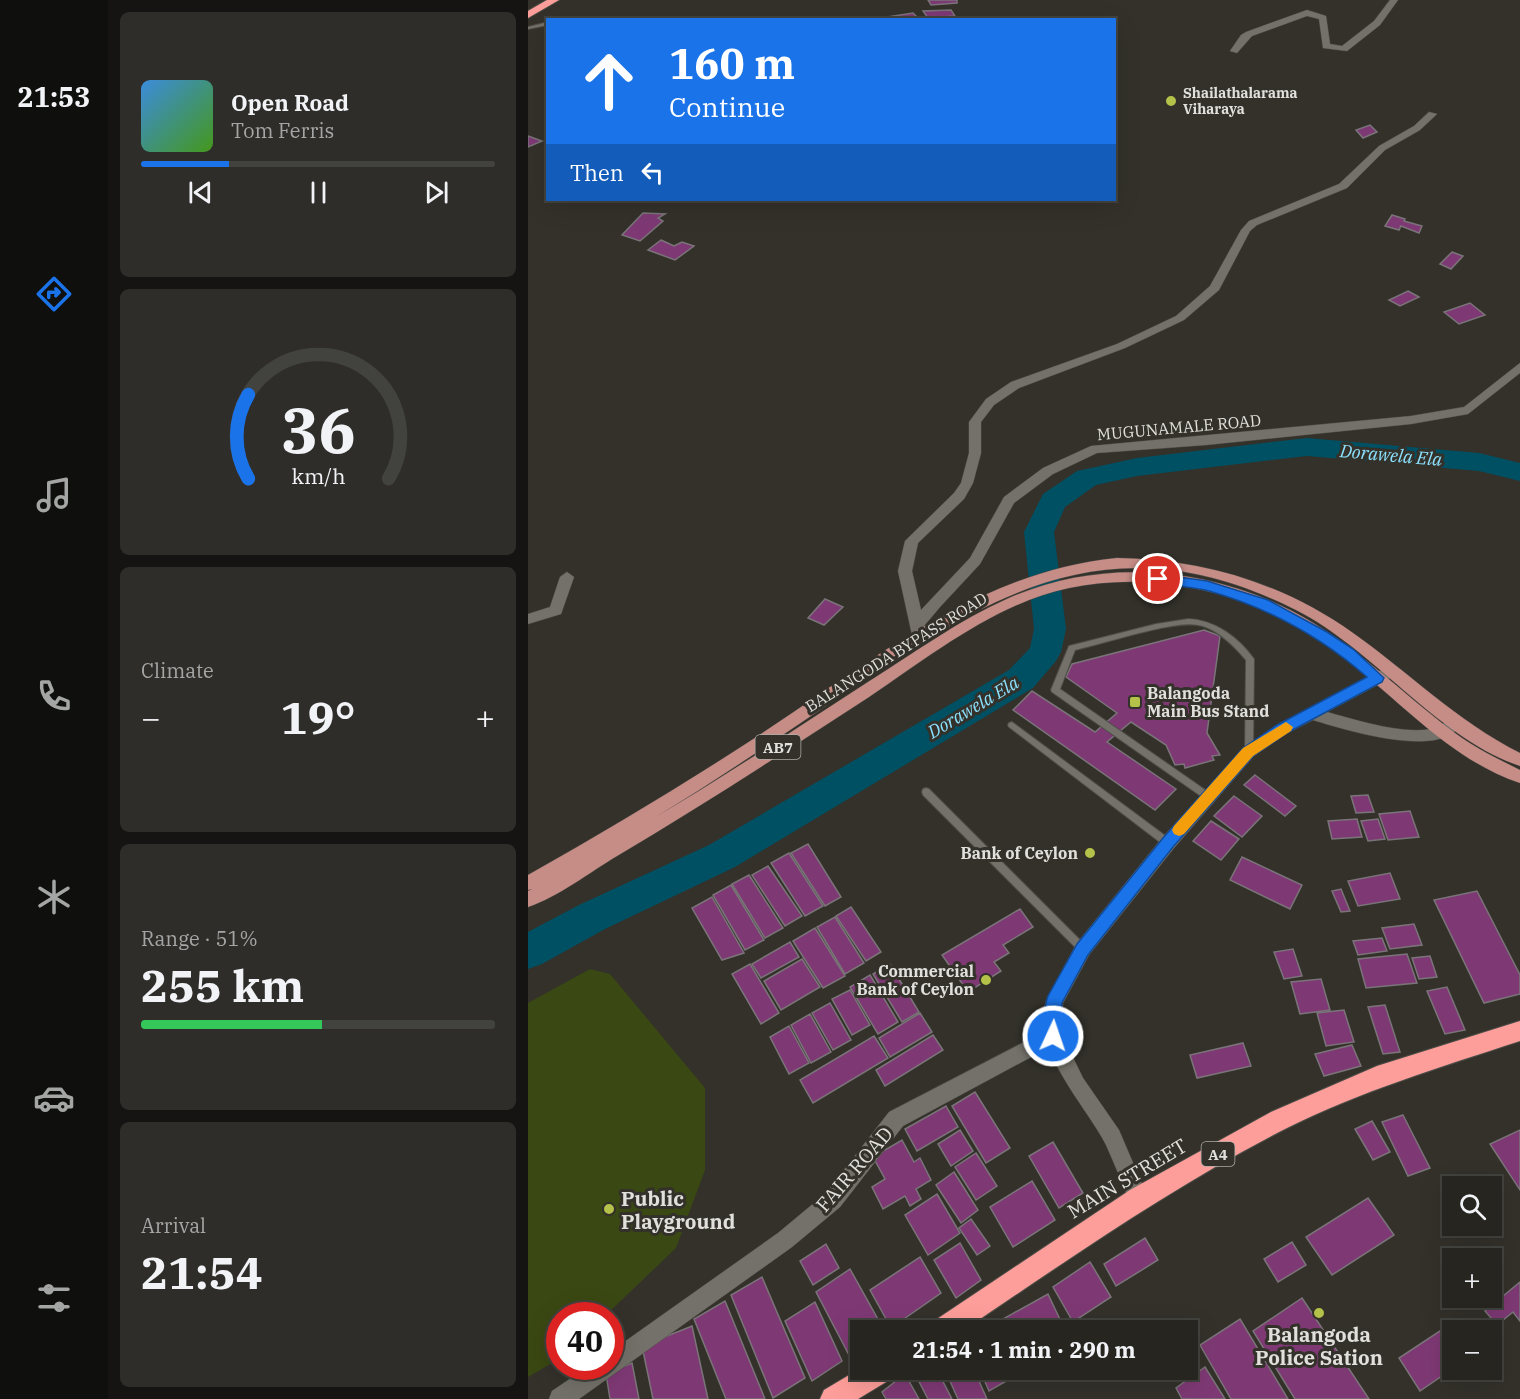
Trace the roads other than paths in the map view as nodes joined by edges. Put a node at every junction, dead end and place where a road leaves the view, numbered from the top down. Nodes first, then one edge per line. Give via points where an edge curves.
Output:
1 (554, 0) edge
2 (1394, 0) edge
3 (528, 15) edge
4 (546, 24) edge
5 (528, 28) edge
6 (1234, 51) dead end
7 (1432, 114) dead end
8 (1520, 367) edge
9 (1080, 574) junction
10 (567, 577) dead end
11 (1026, 590) junction
12 (528, 620) edge
13 (917, 632) junction
14 (1392, 670) junction
15 (1377, 678) junction
16 (1313, 714) junction
17 (1012, 725) dead end
18 (1449, 727) junction
19 (1248, 752) junction
20 (1520, 760) edge
21 (1520, 777) edge
22 (926, 792) dead end
23 (1208, 797) junction
24 (1168, 843) junction
25 (528, 883) edge
26 (528, 900) edge
27 (1083, 950) junction
28 (1520, 1031) edge
29 (1053, 1036) junction
30 (1138, 1198) junction
31 (958, 1320) edge
32 (624, 1355) edge
33 (588, 1380) edge
34 (865, 1380) edge
35 (560, 1399) edge
36 (833, 1399) edge

1 - 3 highway
2 - 6 street via 1377,23 1344,49 1326,46 1323,18 1307,13 1244,37
4 - 5 lane
7 - 13 street via 1417,128 1382,148 1343,186 1253,223 1215,288 1180,318 1120,346 1015,385 990,402 975,422 975,453 967,483 959,496 912,541 905,571
8 - 13 street, MUGUNAMALE ROAD via 1468,410 1411,420 1095,449 1048,471 1009,500 975,561
9 - 11 main road, BALANGODA BYPASS ROAD / AB7 via 1068,583
9 - 14 main road, BALANGODA BYPASS ROAD / AB7 via 1134,564 1160,565 1242,582 1327,620
9 - 15 main road, BALANGODA BYPASS ROAD / AB7 via 1179,580 1237,594 1294,618 1348,653
10 - 12 street via 556,610
11 - 13 main road, BALANGODA BYPASS ROAD / AB7 via 988,599
11 - 26 main road, BALANGODA BYPASS ROAD / AB7 via 698,800
13 - 25 main road, BALANGODA BYPASS ROAD / AB7 via 688,787
14 - 15 street
14 - 18 main road, BALANGODA BYPASS ROAD / AB7
15 - 16 street
15 - 18 main road, BALANGODA BYPASS ROAD / AB7
16 - 18 street via 1345,724 1418,735
16 - 19 street
17 - 24 lane
18 - 20 main road, BALANGODA BYPASS ROAD / AB7
18 - 21 main road, BALANGODA BYPASS ROAD / AB7 via 1476,754
19 - 23 street
19 - 23 lane via 1250,659 1232,638 1198,622 1178,622 1072,648 1055,690
22 - 27 lane
23 - 24 street
24 - 27 street
27 - 29 street via 1054,1002
28 - 30 highway, MAIN STREET / A4 via 1377,1077 1279,1120
29 - 30 street via 1076,1084 1112,1137
29 - 32 street, FAIR ROAD via 896,1119 833,1200 785,1240
30 - 31 highway, MAIN STREET / A4
33 - 35 street, FAIR ROAD
34 - 36 highway

